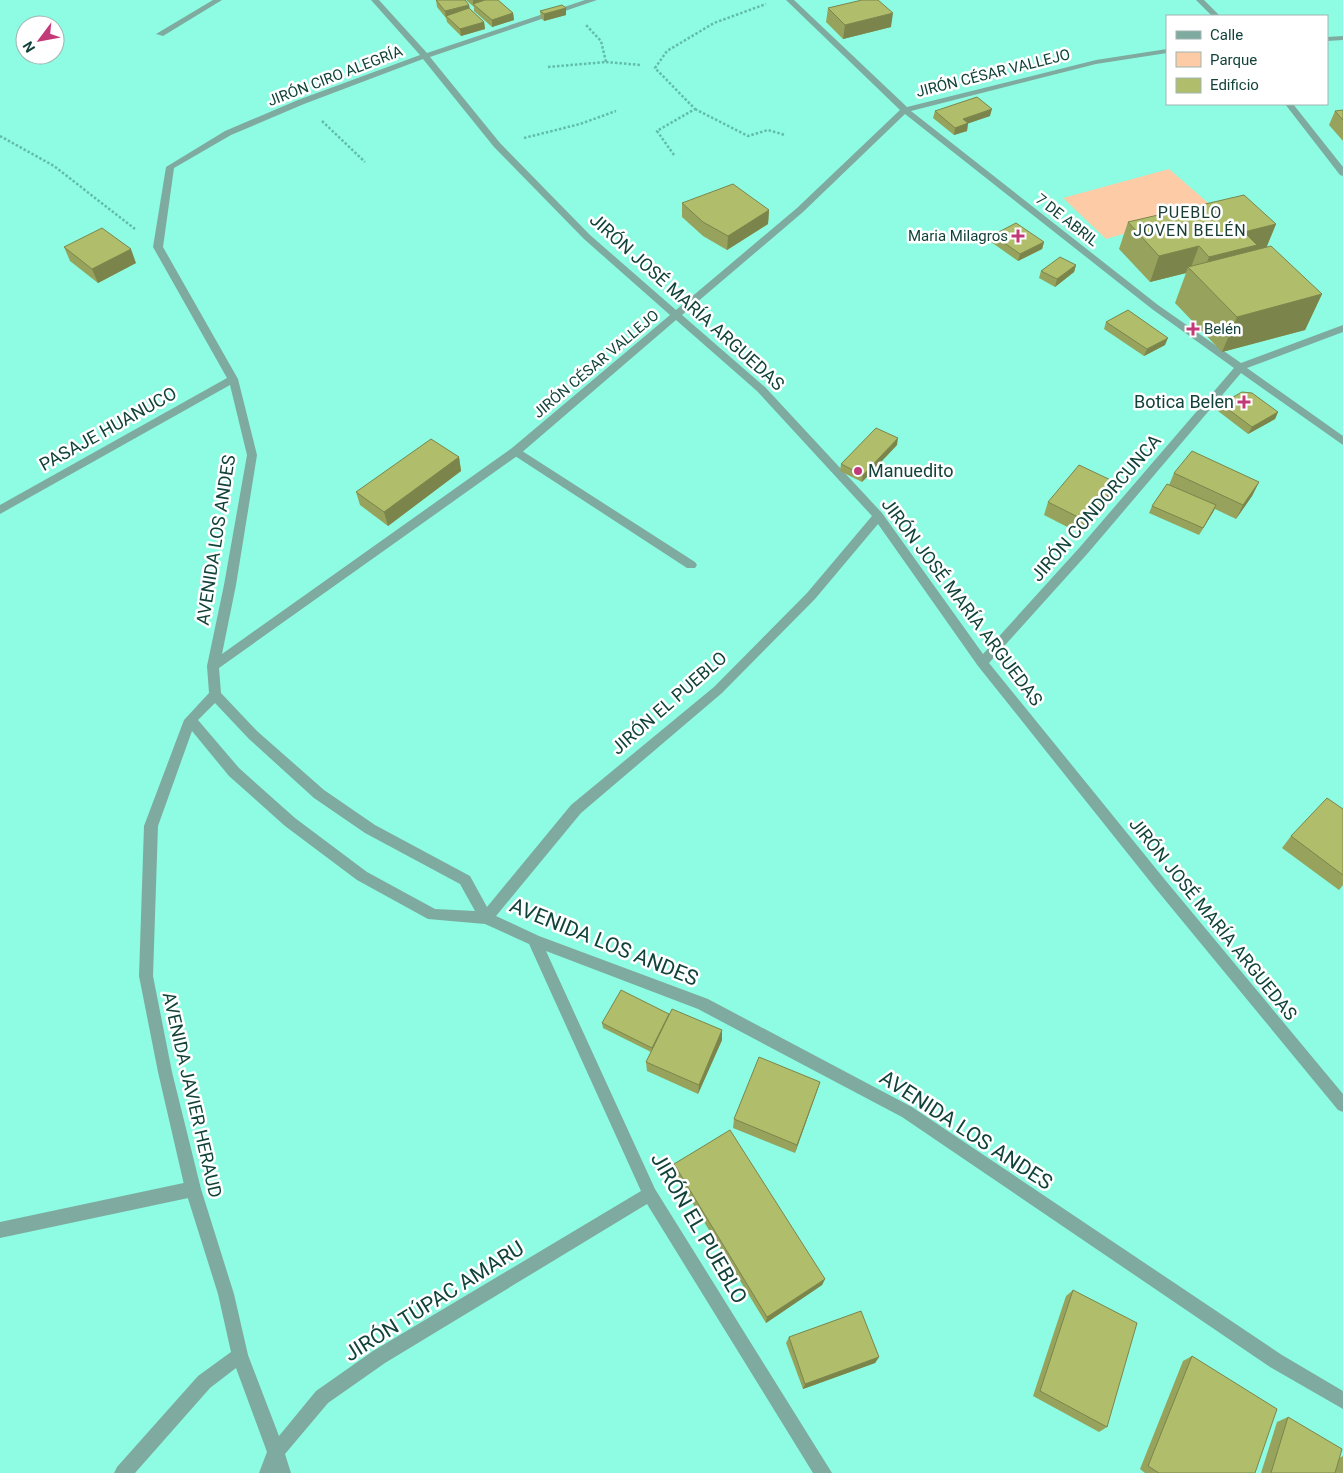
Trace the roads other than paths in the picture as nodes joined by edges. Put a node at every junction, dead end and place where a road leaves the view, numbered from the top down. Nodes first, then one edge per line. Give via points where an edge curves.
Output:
1 (218, 0) edge
2 (375, 0) edge
3 (593, 0) edge
4 (790, 0) edge
5 (1200, 0) edge
6 (1215, 15) edge
7 (160, 34) dead end
8 (1343, 38) edge
9 (1328, 39) edge
10 (1166, 51) edge
11 (424, 56) junction
12 (1290, 105) edge
13 (905, 110) junction
14 (1343, 173) edge
15 (158, 247) joint
16 (678, 315) junction
17 (1343, 328) edge
18 (1240, 367) junction
19 (233, 379) junction
20 (1343, 441) edge
21 (516, 451) junction
22 (0, 510) edge
23 (878, 516) junction
24 (691, 565) dead end
25 (982, 662) junction
26 (213, 666) junction
27 (215, 695) junction
28 (190, 720) junction
29 (486, 918) junction
30 (534, 940) junction
31 (1343, 1105) edge
32 (193, 1189) junction
33 (650, 1194) junction
34 (0, 1230) edge
35 (240, 1355) junction
36 (1343, 1401) edge
37 (276, 1452) junction
38 (123, 1473) edge
39 (268, 1473) edge
40 (282, 1473) edge
41 (823, 1473) edge

1 - 7 street
2 - 11 street, JIRÓN JOSÉ MARÍA ARGUEDAS
3 - 11 street, JIRÓN CIRO ALEGRÍA
4 - 13 street, 7 DE ABRIL
5 - 6 street
8 - 9 street
10 - 13 street, JIRÓN CÉSAR VALLEJO via 1096,62
11 - 15 street, JIRÓN CIRO ALEGRÍA via 228,133 170,167
11 - 16 street, JIRÓN JOSÉ MARÍA ARGUEDAS via 497,145 587,237
12 - 14 street
13 - 16 street, JIRÓN CÉSAR VALLEJO via 800,210
13 - 18 street, 7 DE ABRIL via 1155,307
15 - 19 street, AVENIDA LOS ANDES
16 - 21 street, JIRÓN CÉSAR VALLEJO
16 - 23 street, JIRÓN JOSÉ MARÍA ARGUEDAS via 761,389
17 - 18 street, JIRÓN CONDORCUNCA
18 - 20 street, 7 DE ABRIL
18 - 25 street, JIRÓN CONDORCUNCA via 1084,550
19 - 22 street, PASAJE HUANUCO
19 - 26 street, AVENIDA LOS ANDES via 252,455
21 - 24 street
21 - 26 street, JIRÓN CÉSAR VALLEJO
23 - 25 street, JIRÓN JOSÉ MARÍA ARGUEDAS
23 - 29 street, JIRÓN EL PUEBLO via 811,596 718,690 576,809
25 - 31 street, JIRÓN JOSÉ MARÍA ARGUEDAS
26 - 27 street, AVENIDA LOS ANDES
27 - 28 street
27 - 29 street, AVENIDA LOS ANDES via 253,735 319,794 370,829 465,880
28 - 29 street, AVENIDA LOS ANDES via 234,772 290,822 362,876 433,915
28 - 32 street, AVENIDA JAVIER HERAUD via 151,826 146,976
29 - 30 street, AVENIDA LOS ANDES
30 - 33 street, JIRÓN EL PUEBLO
30 - 36 street, AVENIDA LOS ANDES via 703,1004 907,1112 1276,1361
32 - 34 street
32 - 35 street, AVENIDA JAVIER HERAUD via 226,1294
33 - 37 street, JIRÓN TÚPAC AMARU via 379,1357 322,1398
33 - 41 street, JIRÓN EL PUEBLO
35 - 37 street, AVENIDA JAVIER HERAUD
35 - 38 street via 204,1382
37 - 39 street, JIRÓN TÚPAC AMARU
37 - 40 street, AVENIDA JAVIER HERAUD

